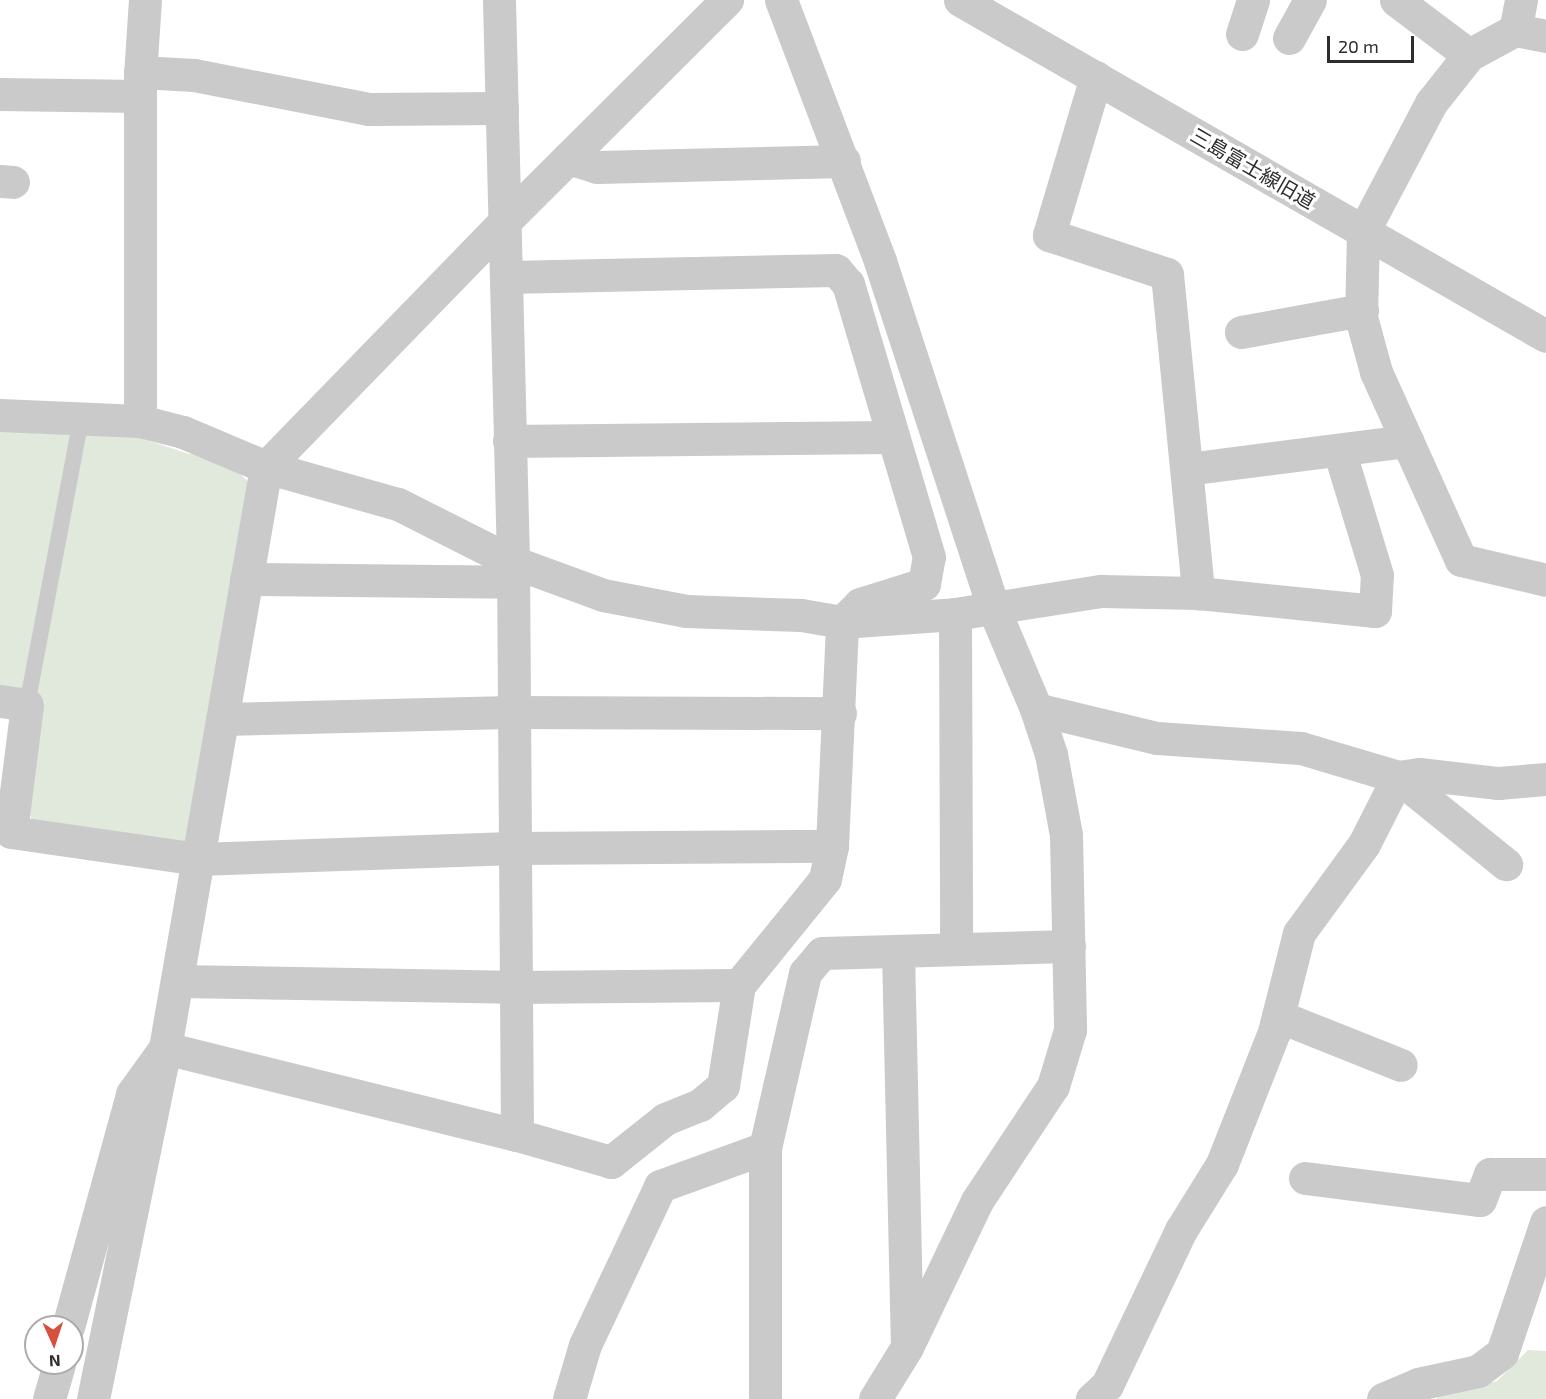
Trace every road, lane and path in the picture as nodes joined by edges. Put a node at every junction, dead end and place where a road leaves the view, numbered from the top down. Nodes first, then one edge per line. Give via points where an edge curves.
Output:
1 (145, 0) edge
2 (499, 0) edge
3 (728, 0) edge
4 (782, 0) edge
5 (1253, 0) edge
6 (1310, 0) edge
7 (1396, 0) edge
8 (975, 3) edge
9 (1518, 15) edge
10 (1242, 34) dead end
11 (1546, 36) edge
12 (1289, 38) dead end
13 (1469, 55) junction
14 (1096, 77) junction
15 (140, 84) junction
16 (0, 93) edge
17 (502, 108) junction
18 (568, 158) junction
19 (844, 161) junction
20 (504, 222) junction
21 (1363, 232) junction
22 (507, 277) junction
23 (1362, 310) junction
24 (1241, 332) dead end
25 (1546, 336) edge
26 (0, 415) edge
27 (81, 418) junction
28 (140, 421) junction
29 (892, 437) junction
30 (510, 441) junction
31 (1407, 441) junction
32 (1339, 450) junction
33 (266, 467) junction
34 (1187, 470) junction
35 (513, 572) junction
36 (246, 579) junction
37 (1546, 580) edge
38 (1198, 593) junction
39 (993, 607) junction
40 (955, 614) junction
41 (842, 622) junction
42 (14, 703) edge
43 (1036, 709) junction
44 (512, 712) junction
45 (840, 712) junction
46 (222, 719) junction
47 (1398, 777) junction
48 (1546, 779) edge
49 (832, 846) junction
50 (515, 848) junction
51 (198, 859) junction
52 (1506, 864) dead end
53 (1069, 946) junction
54 (956, 947) junction
55 (898, 952) junction
56 (177, 981) junction
57 (739, 985) junction
58 (516, 987) junction
59 (1278, 1016) junction
60 (165, 1048) junction
61 (1401, 1065) dead end
62 (517, 1135) junction
63 (765, 1148) junction
64 (1546, 1174) edge
65 (1305, 1178) dead end
66 (1546, 1222) edge
67 (71, 1315) edge
68 (907, 1347) junction
69 (56, 1375) edge
70 (1418, 1392) edge
71 (49, 1399) edge
72 (93, 1399) edge
73 (569, 1399) edge
74 (765, 1399) edge
75 (875, 1399) edge
76 (1092, 1399) edge
77 (1383, 1399) edge

1 - 15 street
2 - 17 street
3 - 18 street
4 - 19 street
5 - 10 street
6 - 12 street
7 - 13 street
8 - 14 street, 三島富士線旧道
9 - 11 street
9 - 13 street
13 - 21 street via 1431,103
14 - 21 street, 三島富士線旧道
14 - 34 street via 1049,235 1167,274
15 - 16 street
15 - 17 street via 194,75 369,109
15 - 28 street
17 - 20 street
18 - 19 street via 597,167
18 - 20 street
19 - 39 street
20 - 22 street
20 - 33 street
21 - 23 street
21 - 25 street, 三島富士線旧道
22 - 29 street via 836,270 848,284
22 - 30 street
23 - 24 street
23 - 31 street via 1376,372
26 - 27 street
27 - 28 street
27 - 42 lane
28 - 33 street via 183,432
29 - 30 street
29 - 41 street via 929,557 924,584 860,604
30 - 35 street
31 - 32 street
31 - 37 street via 1461,560
32 - 34 street
32 - 38 street via 1377,575 1375,611
33 - 35 street via 398,504
33 - 36 street
34 - 38 street
35 - 36 street
35 - 41 street via 686,611 801,615
35 - 44 street
36 - 46 street
38 - 39 street via 1101,591
39 - 40 street
39 - 43 street
40 - 41 street
40 - 54 street
41 - 45 street
42 - 51 street via 11,832
43 - 47 street via 1157,738 1301,748
43 - 53 street via 1051,754 1066,835
44 - 45 street
44 - 46 street
44 - 50 street
45 - 49 street
46 - 51 street
47 - 48 street via 1419,774 1498,783
47 - 52 street
47 - 59 street via 1364,844 1299,933
49 - 50 street
49 - 57 street via 825,879
50 - 51 street
50 - 58 street
51 - 56 street
53 - 54 street
53 - 68 street via 1070,1030 1053,1086 977,1201
54 - 55 street
55 - 63 street via 822,953 805,973
55 - 68 street
56 - 58 street
56 - 60 street
57 - 58 street
57 - 62 street via 723,1086 700,1105 665,1119 610,1162
58 - 62 street
59 - 61 street
59 - 76 street via 1222,1164 1181,1230 1107,1385
60 - 62 street
60 - 67 street via 132,1094
60 - 72 street
63 - 73 street via 660,1186 585,1345
63 - 74 street
64 - 65 street via 1490,1174 1477,1212
66 - 70 street via 1502,1353 1478,1371
68 - 75 street
69 - 71 street
70 - 77 street

